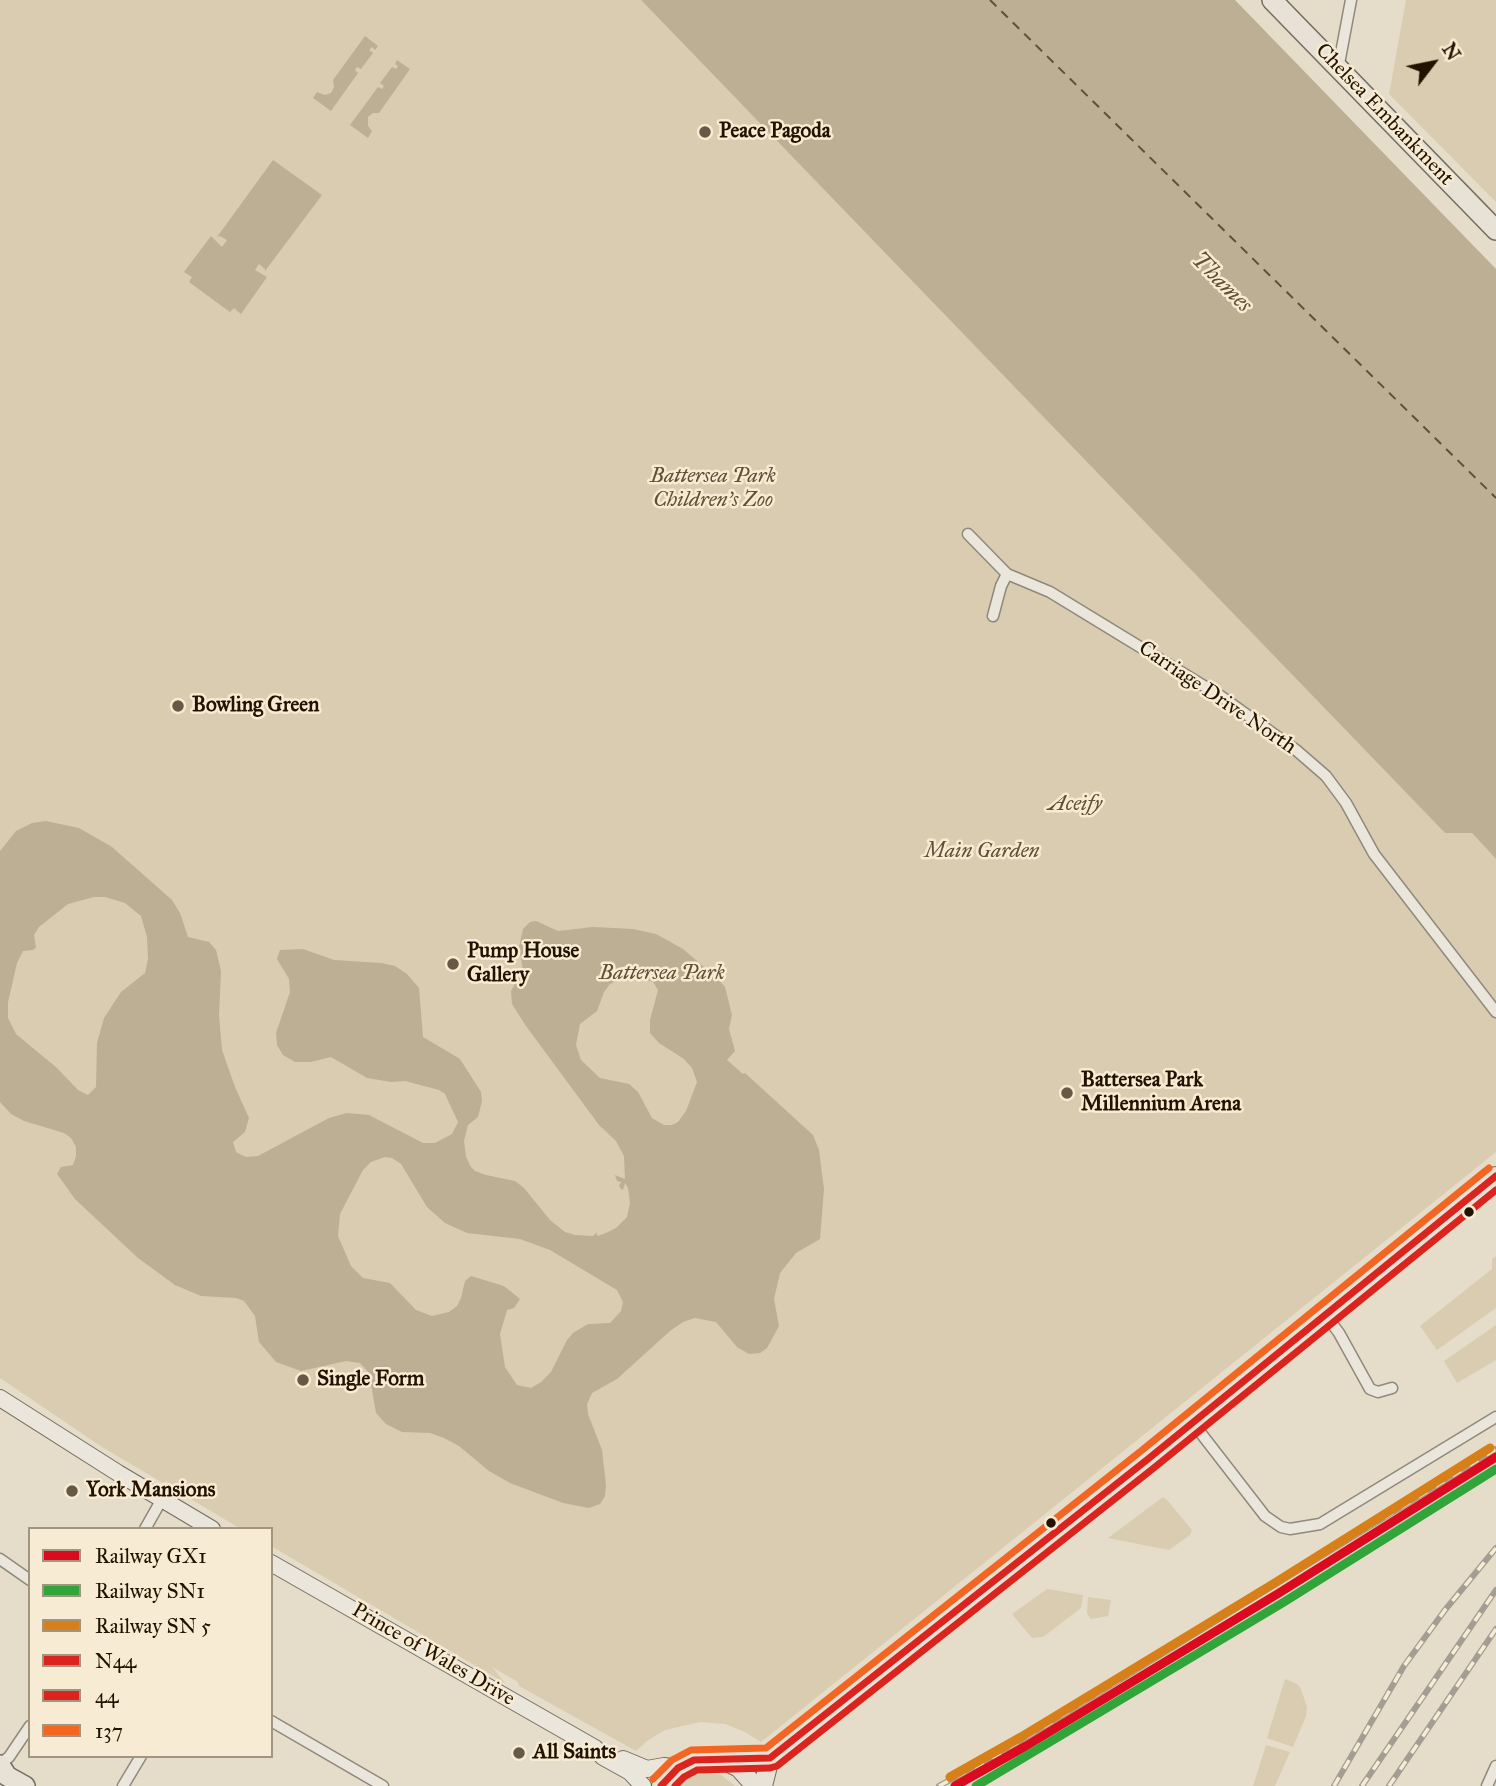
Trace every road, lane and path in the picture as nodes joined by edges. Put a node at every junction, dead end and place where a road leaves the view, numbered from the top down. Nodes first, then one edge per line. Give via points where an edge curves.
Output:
1 (1272, 0) edge
2 (1351, 0) edge
3 (1338, 69) junction
4 (1496, 230) edge
5 (968, 534) dead end
6 (1007, 574) junction
7 (993, 616) dead end
8 (1496, 1012) edge
9 (1496, 1176) edge
10 (1325, 1314) junction
11 (1392, 1388) dead end
12 (0, 1398) edge
13 (1496, 1418) edge
14 (1193, 1423) junction
15 (162, 1499) junction
16 (146, 1527) edge
17 (209, 1527) edge
18 (0, 1559) edge
19 (273, 1564) edge
20 (28, 1579) edge
21 (273, 1722) edge
22 (27, 1731) edge
23 (595, 1748) junction
24 (140, 1758) edge
25 (770, 1758) junction
26 (723, 1760) junction
27 (1496, 1766) edge
28 (678, 1768) junction
29 (2, 1771) edge
30 (25, 1786) edge
31 (123, 1786) edge
32 (383, 1786) edge
33 (643, 1786) edge
34 (661, 1786) edge
35 (755, 1786) edge
36 (763, 1786) edge
37 (1488, 1786) edge

1 - 3 highway, Chelsea Embankment
2 - 3 street
3 - 4 highway, Chelsea Embankment
5 - 6 street, Carriage Drive North
6 - 7 street
6 - 8 street, Carriage Drive North via 1050,592 1222,697 1326,776 1374,854
9 - 10 main road
10 - 11 street via 1370,1388 1378,1392
10 - 14 main road
12 - 15 street
13 - 14 street via 1320,1524 1290,1529 1265,1516
14 - 25 main road
15 - 16 street
15 - 17 street
18 - 20 street
19 - 23 street, Prince of Wales Drive
21 - 32 street
22 - 29 street
23 - 28 street, Prince of Wales Drive via 647,1769
23 - 33 street, Prince of Wales Drive
24 - 31 street
25 - 26 main road
25 - 36 main road
26 - 28 main road via 703,1758
26 - 35 main road via 739,1768
27 - 37 street
28 - 34 main road
29 - 30 highway

